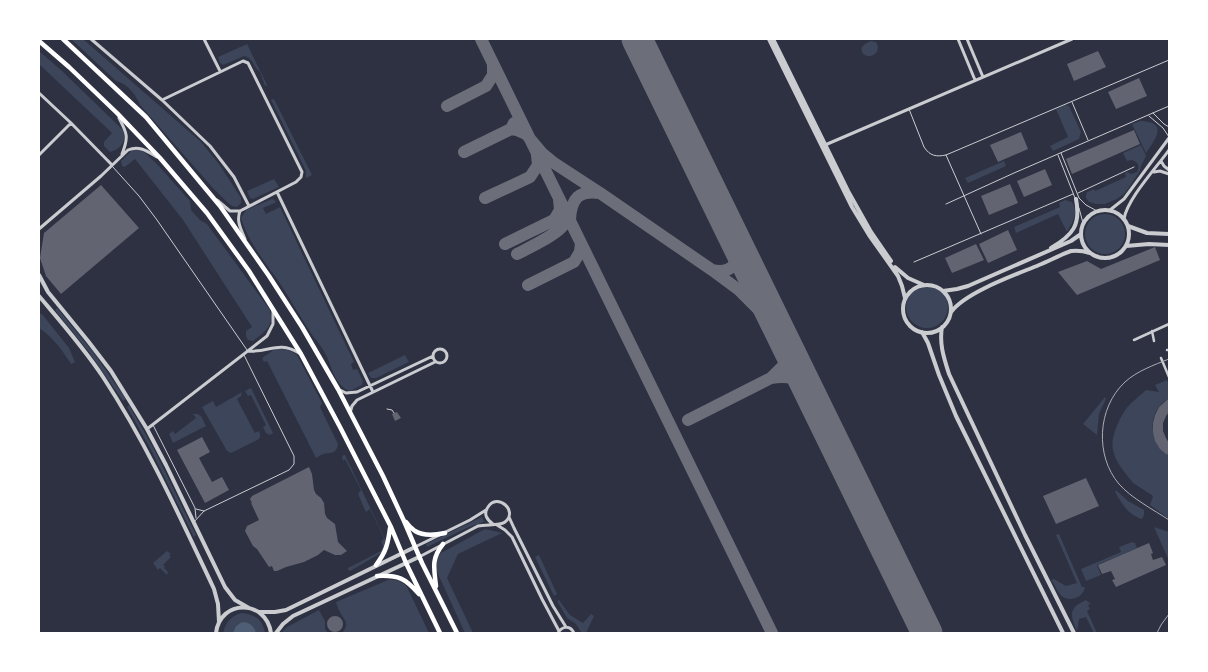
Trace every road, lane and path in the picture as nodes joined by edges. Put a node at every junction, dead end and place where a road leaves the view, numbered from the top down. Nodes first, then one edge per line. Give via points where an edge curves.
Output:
1 (62, 39) edge
2 (91, 39) edge
3 (204, 39) edge
4 (769, 39) edge
5 (773, 39) edge
6 (958, 39) edge
7 (967, 39) edge
8 (1072, 39) edge
9 (39, 41) edge
10 (970, 47) junction
11 (962, 50) junction
12 (1169, 60) edge
13 (220, 71) junction
14 (983, 77) junction
15 (976, 80) junction
16 (39, 93) edge
17 (162, 100) junction
18 (1072, 102) junction
19 (1169, 106) edge
20 (909, 109) junction
21 (117, 113) junction
22 (1153, 113) junction
23 (1148, 115) junction
24 (71, 123) junction
25 (1169, 127) edge
26 (1169, 137) edge
27 (1088, 141) junction
28 (825, 145) junction
29 (1169, 150) edge
30 (1061, 153) junction
31 (1057, 154) junction
32 (39, 155) edge
33 (946, 155) junction
34 (121, 156) junction
35 (160, 158) junction
36 (1161, 161) junction
37 (112, 165) junction
38 (1134, 168) dead end
39 (1169, 170) edge
40 (1151, 174) junction
41 (1167, 174) edge
42 (1169, 179) edge
43 (204, 188) junction
44 (277, 192) junction
45 (1077, 193) junction
46 (1073, 194) junction
47 (964, 196) junction
48 (1076, 199) junction
49 (946, 204) dead end
50 (249, 206) junction
51 (1110, 210) junction
52 (240, 211) junction
53 (1097, 211) junction
54 (1124, 219) junction
55 (1083, 223) junction
56 (1128, 226) junction
57 (39, 229) edge
58 (981, 234) junction
59 (1081, 234) junction
60 (1169, 234) edge
61 (246, 242) junction
62 (1169, 245) edge
63 (1126, 246) junction
64 (1044, 253) junction
65 (1090, 253) junction
66 (914, 262) dead end
67 (39, 275) edge
68 (924, 285) junction
69 (943, 291) junction
70 (39, 296) edge
71 (905, 298) junction
72 (273, 309) junction
73 (951, 312) junction
74 (1169, 324) edge
75 (942, 328) junction
76 (1152, 331) junction
77 (922, 332) junction
78 (1134, 340) dead end
79 (1154, 341) dead end
80 (247, 351) junction
81 (243, 354) junction
82 (301, 354) junction
83 (433, 356) junction
84 (1162, 358) dead end
85 (435, 362) junction
86 (413, 365) junction
87 (415, 371) junction
88 (1169, 377) edge
89 (370, 386) junction
90 (338, 389) junction
91 (373, 392) junction
92 (388, 408) dead end
93 (350, 413) junction
94 (394, 413) dead end
95 (153, 424) junction
96 (147, 429) junction
97 (195, 508) junction
98 (486, 510) junction
99 (204, 511) junction
100 (509, 516) junction
101 (195, 521) junction
102 (404, 521) junction
103 (495, 525) junction
104 (391, 527) junction
105 (445, 533) junction
106 (443, 544) junction
107 (415, 547) junction
108 (401, 553) junction
109 (210, 556) junction
110 (419, 556) junction
111 (201, 562) junction
112 (406, 563) junction
113 (376, 565) junction
114 (377, 576) junction
115 (436, 590) junction
116 (423, 599) junction
117 (249, 608) junction
118 (259, 612) junction
119 (219, 622) junction
120 (566, 627) junction
121 (559, 632) edge
122 (216, 633) edge
123 (271, 633) edge
124 (276, 633) edge
125 (440, 633) edge
126 (457, 633) edge
127 (574, 633) edge
128 (1062, 633) edge
129 (1074, 633) edge

1 - 43 main road via 146,117
2 - 17 street
3 - 13 street
4 - 71 street via 852,207 898,276
5 - 28 street
6 - 11 street
7 - 10 street
8 - 14 street
9 - 21 main road
10 - 11 street via 965,46
10 - 14 street
11 - 15 street
12 - 18 lane
13 - 17 street
13 - 44 street via 243,61 248,63 302,172 296,182
14 - 15 street
15 - 20 street
16 - 24 street
17 - 50 street via 220,158
18 - 27 lane
18 - 33 lane
19 - 22 lane
20 - 28 street
20 - 33 lane via 927,152 934,156
21 - 34 street via 127,132
21 - 35 main road
22 - 23 lane
22 - 25 lane
23 - 26 lane via 1164,128
23 - 27 lane
24 - 32 street
24 - 37 street
26 - 51 street via 1128,194
27 - 30 lane
28 - 68 street via 855,205 896,268
29 - 36 street
30 - 31 lane
30 - 45 lane
31 - 46 lane
31 - 47 lane
33 - 47 lane
34 - 35 street via 130,149 138,148
34 - 37 street
35 - 72 main road via 207,213
36 - 39 street
36 - 40 street
37 - 57 street
37 - 80 lane via 157,220
38 - 45 lane
40 - 41 street via 1158,171
40 - 54 street via 1128,206
41 - 42 street
43 - 52 street via 227,209
43 - 61 main road
44 - 50 street
44 - 89 street
45 - 53 lane via 1083,203
46 - 48 lane
46 - 58 lane
47 - 49 lane
47 - 58 lane
48 - 55 lane
48 - 64 street via 1078,214 1073,229 1063,241
50 - 52 street
51 - 53 street
51 - 54 street
52 - 61 street via 238,222
53 - 55 street
54 - 56 street
55 - 59 street
56 - 60 street
56 - 63 street
58 - 66 lane
59 - 64 street
59 - 65 street
61 - 90 main road
62 - 63 street
63 - 65 street via 1110,258
64 - 69 street via 968,286
65 - 73 street via 1071,251 967,297
67 - 96 street via 48,292 111,371
68 - 69 street via 936,286
68 - 71 street via 913,289
69 - 73 street
70 - 111 street via 92,361 126,414
71 - 77 street via 903,310 906,321
72 - 80 street via 269,333
72 - 82 main road
73 - 75 street
74 - 76 street
75 - 77 street via 935,332
75 - 129 street via 940,343 949,374
76 - 78 street
76 - 79 street
77 - 128 street via 956,416
80 - 81 street
80 - 82 street via 281,346
81 - 95 street
81 - 99 lane via 294,456 294,464 288,470
82 - 104 main road
83 - 85 street
83 - 85 street via 440,349 448,354 445,362
83 - 86 street
84 - 88 street
85 - 87 street
86 - 87 street
86 - 89 street
87 - 91 street
89 - 90 street via 351,393
89 - 91 street
90 - 93 main road
91 - 93 street via 356,400
92 - 94 lane
93 - 102 main road
95 - 96 street
95 - 97 lane
96 - 101 street
97 - 99 lane
97 - 101 lane
98 - 100 street via 492,503 503,503
98 - 103 street via 487,518
98 - 105 street
99 - 101 lane
100 - 103 street via 503,524
100 - 120 street via 552,606
101 - 109 street
102 - 105 main road via 418,533
102 - 107 main road
103 - 106 street via 474,527
103 - 121 street via 512,537
104 - 108 main road
104 - 113 main road via 387,549
105 - 107 street
106 - 110 street
106 - 115 main road via 435,558
107 - 108 street
107 - 110 main road
108 - 112 main road
108 - 113 street
109 - 111 street via 208,563
109 - 117 street via 228,592
110 - 112 street
110 - 115 main road
111 - 119 street via 216,592
112 - 114 street
112 - 116 main road
113 - 118 street via 286,610
114 - 116 main road via 404,579
114 - 124 street via 293,616
115 - 126 main road
116 - 125 main road
117 - 118 street
117 - 119 street via 229,611
118 - 123 street via 268,622
119 - 122 street
120 - 121 street
120 - 127 street

